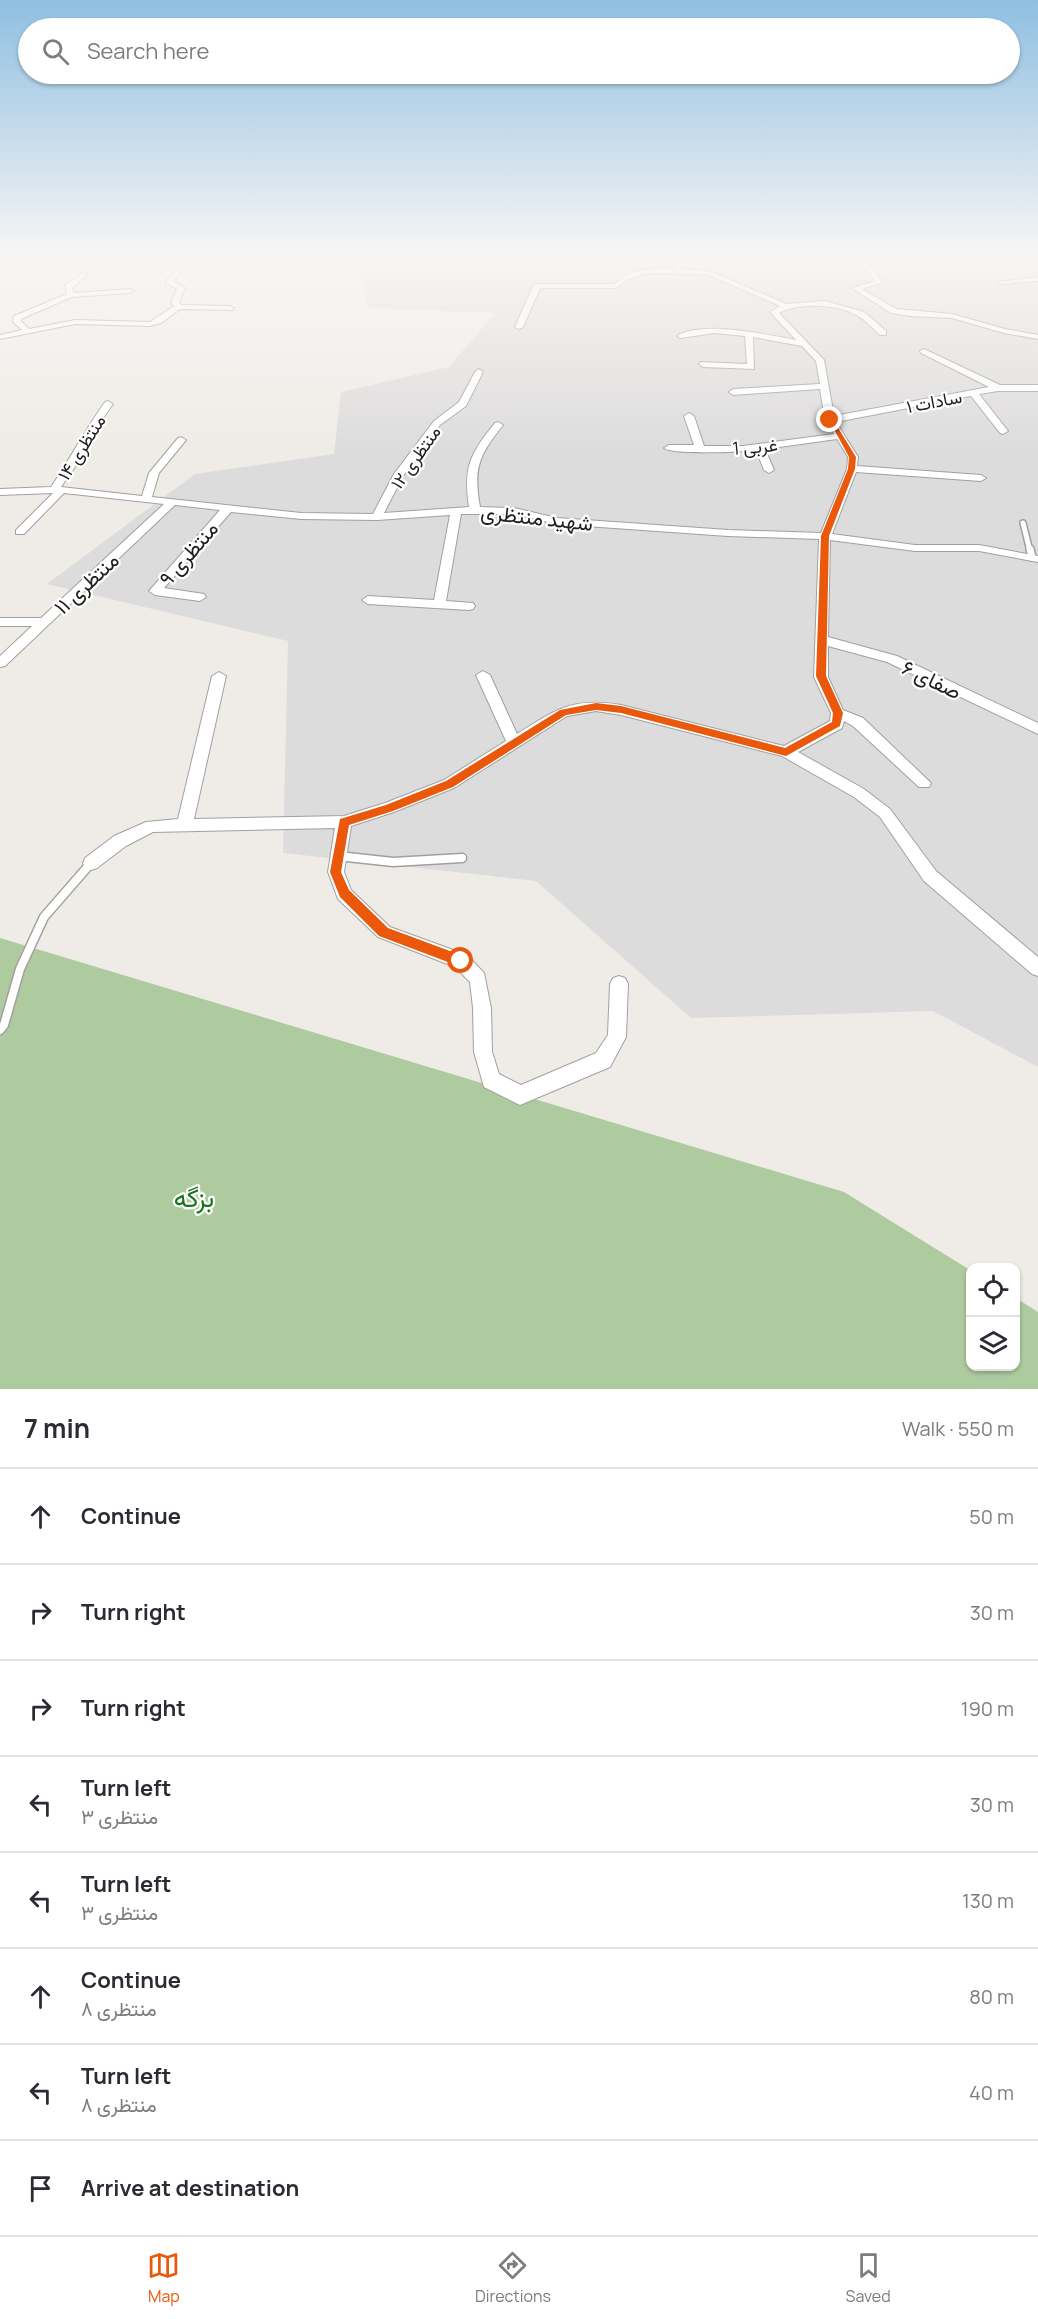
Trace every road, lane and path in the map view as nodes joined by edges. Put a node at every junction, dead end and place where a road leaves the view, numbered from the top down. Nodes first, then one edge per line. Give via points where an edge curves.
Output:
1 (16, 322) edge
2 (159, 322) edge
3 (521, 322) edge
4 (784, 322) edge
5 (870, 322) edge
6 (972, 322) edge
7 (519, 327) dead end
8 (27, 331) junction
9 (883, 333) dead end
10 (749, 334) junction
11 (681, 336) dead end
12 (0, 337) edge
13 (1038, 337) edge
14 (805, 344) junction
15 (924, 351) dead end
16 (703, 364) dead end
17 (479, 372) dead end
18 (823, 386) junction
19 (998, 388) junction
20 (1038, 388) edge
21 (733, 392) dead end
22 (973, 393) junction
23 (108, 404) dead end
24 (689, 416) dead end
25 (830, 420) junction
26 (498, 425) dead end
27 (1003, 431) dead end
28 (840, 436) junction
29 (181, 440) dead end
30 (759, 447) junction
31 (669, 448) dead end
32 (700, 449) junction
33 (852, 469) junction
34 (769, 470) dead end
35 (981, 478) dead end
36 (58, 490) junction
37 (0, 492) edge
38 (146, 500) junction
39 (171, 503) junction
40 (226, 509) junction
41 (475, 510) junction
42 (456, 511) junction
43 (376, 516) junction
44 (1023, 523) dead end
45 (20, 532) dead end
46 (825, 536) junction
47 (1035, 558) edge
48 (200, 597) dead end
49 (368, 600) dead end
50 (440, 603) junction
51 (469, 606) dead end
52 (0, 622) edge
53 (44, 622) junction
54 (823, 640) junction
55 (0, 662) edge
56 (483, 675) dead end
57 (219, 676) dead end
58 (838, 713) junction
59 (1038, 729) edge
60 (514, 743) junction
61 (786, 752) junction
62 (924, 783) dead end
63 (344, 822) junction
64 (185, 824) junction
65 (338, 856) junction
66 (462, 858) dead end
67 (91, 863) joint
68 (1038, 968) edge
69 (619, 984) dead end
70 (0, 1030) edge

1 - 8 street
2 - 8 street via 75,322
3 - 7 street
4 - 14 street
5 - 9 street
6 - 13 street
8 - 12 street
10 - 11 street via 714,331
10 - 14 street
10 - 16 street via 751,367
14 - 18 street via 820,360
15 - 19 street
17 - 43 street, منتظری ۱۲ via 463,404 437,423 398,476
18 - 21 street
18 - 25 street
19 - 20 street, سادات ۱
19 - 22 street, سادات ۱
22 - 25 street, سادات ۱
22 - 27 street
23 - 36 street, منتظری ۱۴
24 - 32 street
25 - 28 street
26 - 41 street via 475,453 469,479
28 - 30 street, غربی 1
28 - 33 street via 853,457
29 - 38 street via 154,473
30 - 32 street, غربی 1
30 - 34 street
31 - 32 street, غربی 1
33 - 35 street
33 - 46 street
36 - 37 street, شهید منتظری
36 - 38 street, شهید منتظری
36 - 45 street, منتظری ۱۴
38 - 39 street, شهید منتظری
39 - 40 street, شهید منتظری
39 - 53 street, منتظری ۱۱
40 - 43 street, شهید منتظری via 301,516
40 - 48 street, منتظری ۹ via 155,591
41 - 42 street, شهید منتظری
41 - 46 street, شهید منتظری via 514,511 568,522
42 - 43 street, شهید منتظری
42 - 50 street
44 - 47 lane
46 - 47 street, شهید منتظری via 915,548 979,548
46 - 54 street
49 - 50 street
50 - 51 street
52 - 53 street
53 - 55 street, منتظری ۱۱
54 - 58 street via 821,676
54 - 59 street, صفای ۶ via 892,659
56 - 60 street
57 - 64 street
58 - 61 street via 837,724
58 - 62 street via 858,722
60 - 61 street via 563,712 596,706
60 - 63 street via 449,784
61 - 68 street via 859,793 885,813 930,876
63 - 64 street
63 - 65 street
64 - 67 street via 151,825 120,841
65 - 66 lane via 393,862
65 - 69 street via 336,872 344,894 384,932 461,961 478,979 483,1052 491,1080 520,1095 603,1060 617,1037
67 - 70 lane via 44,917 20,969

